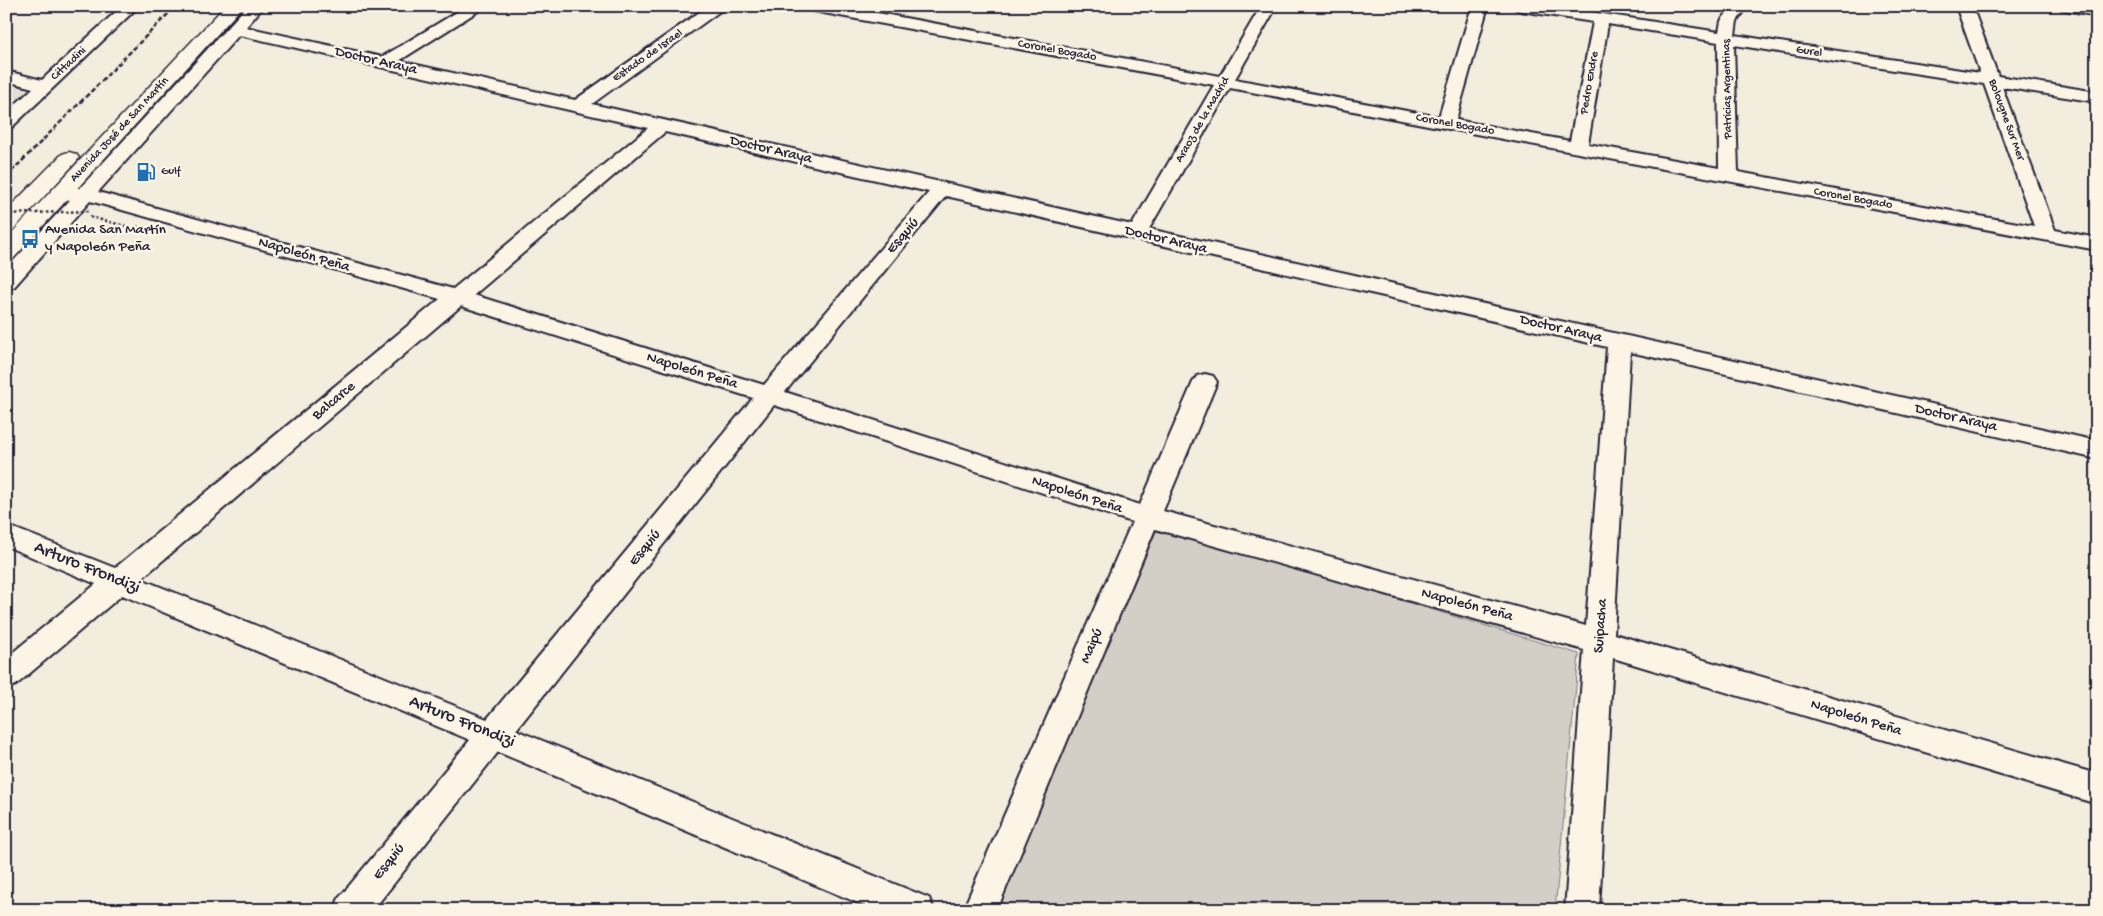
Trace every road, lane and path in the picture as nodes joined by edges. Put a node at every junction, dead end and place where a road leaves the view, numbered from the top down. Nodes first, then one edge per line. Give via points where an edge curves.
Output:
1 (131, 6) edge
2 (216, 6) edge
3 (235, 6) edge
4 (256, 6) edge
5 (478, 6) edge
6 (719, 6) edge
7 (814, 6) edge
8 (910, 6) edge
9 (1269, 6) edge
10 (1480, 6) edge
11 (1521, 6) edge
12 (1740, 6) edge
13 (1964, 6) edge
14 (2066, 6) edge
15 (2097, 10) edge
16 (1601, 19) junction
17 (894, 21) junction
18 (235, 29) junction
19 (1726, 39) junction
20 (384, 63) junction
21 (6, 76) edge
22 (1991, 81) junction
23 (1225, 82) junction
24 (45, 86) junction
25 (2097, 97) edge
26 (578, 107) junction
27 (6, 123) edge
28 (1446, 123) junction
29 (661, 126) junction
30 (1578, 148) junction
31 (1729, 176) junction
32 (942, 189) junction
33 (79, 200) junction
34 (6, 214) edge
35 (6, 224) edge
36 (1137, 233) junction
37 (2048, 235) junction
38 (2097, 244) edge
39 (6, 253) edge
40 (6, 282) edge
41 (457, 297) junction
42 (1620, 342) junction
43 (1205, 382) dead end
44 (769, 395) junction
45 (2097, 450) edge
46 (1147, 517) junction
47 (6, 535) edge
48 (120, 582) junction
49 (1600, 642) junction
50 (6, 676) edge
51 (494, 735) junction
52 (2097, 789) edge
53 (351, 910) edge
54 (917, 910) edge
55 (980, 910) edge
56 (1582, 910) edge

1 - 24 street, Cittadini
2 - 35 main road, Avenida José de San Martín
3 - 33 main road, Avenida José de San Martín
4 - 18 street
5 - 20 street
6 - 26 street, Estado de Israel
7 - 17 street, Coronel Bogado
8 - 17 street
9 - 23 street, Araoz de la Madrid
10 - 28 street
11 - 16 street, Gurel
12 - 19 street, Patricias Argentinas via 1729,21
13 - 22 street, Bolougne Sur Mer
14 - 15 street
16 - 19 street, Gurel
16 - 30 street, Pedro Endre
17 - 23 street, Coronel Bogado
18 - 20 street, Doctor Araya
18 - 33 street
19 - 22 street, Gurel
19 - 31 street, Patricias Argentinas
20 - 26 street, Doctor Araya
21 - 24 street
22 - 25 street, Gurel
22 - 37 street, Bolougne Sur Mer
23 - 28 street, Coronel Bogado
23 - 36 street, Araoz de la Madrid
24 - 27 street, Cittadini
26 - 29 street, Doctor Araya
28 - 30 street, Coronel Bogado
29 - 32 street, Doctor Araya
29 - 41 street, Balcarce
30 - 31 street, Coronel Bogado
31 - 37 street, Coronel Bogado
32 - 36 street, Doctor Araya
32 - 44 street, Esquiú
33 - 34 path, bridge
33 - 39 main road, Avenida José de San Martín
33 - 40 street
33 - 41 street, Napoleón Peña
36 - 42 street, Doctor Araya
37 - 38 street, Coronel Bogado
41 - 44 street, Napoleón Peña
41 - 48 street, Balcarce
42 - 45 street, Doctor Araya
42 - 49 street, Suipacha
43 - 46 street, Maipú
44 - 46 street, Napoleón Peña
44 - 51 street, Esquiú
46 - 49 street, Napoleón Peña
46 - 55 street, Maipú
47 - 48 street, Arturo Frondizi
48 - 50 street, Balcarce
48 - 51 street, Arturo Frondizi
49 - 52 street, Napoleón Peña
49 - 56 street, Suipacha
51 - 53 street, Esquiú
51 - 54 street, Arturo Frondizi

